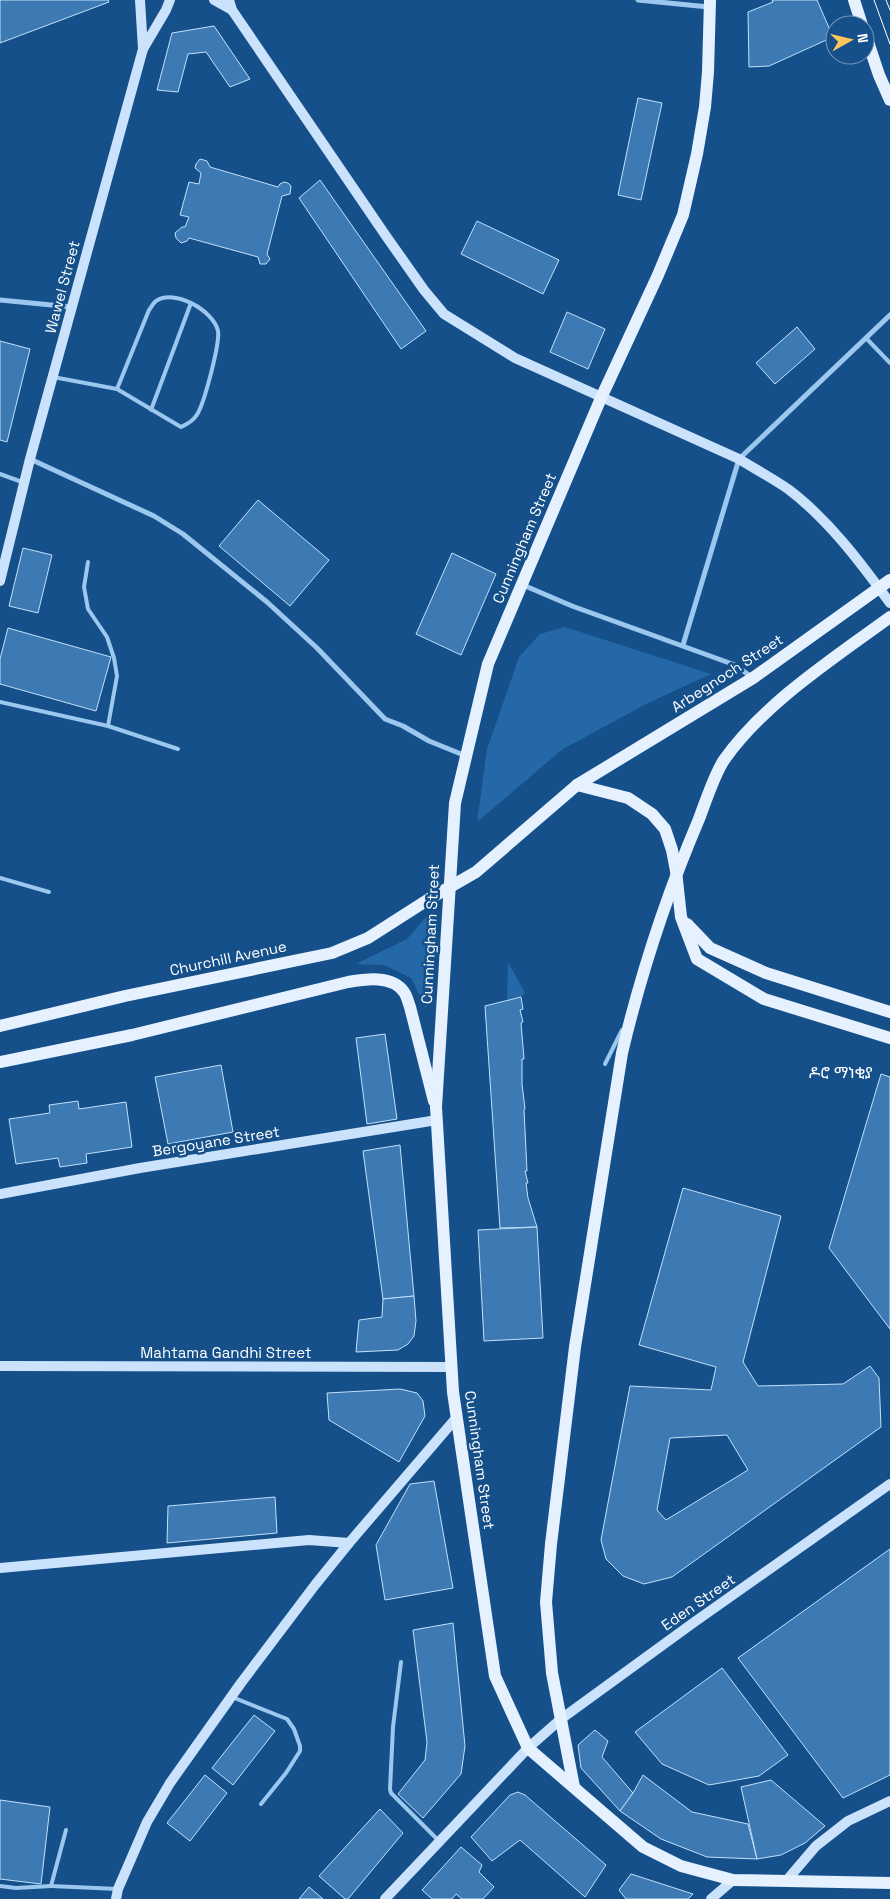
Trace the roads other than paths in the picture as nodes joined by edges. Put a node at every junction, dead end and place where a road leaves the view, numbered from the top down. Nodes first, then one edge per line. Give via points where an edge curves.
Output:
1 (140, 0) edge
2 (170, 0) edge
3 (214, 0) edge
4 (638, 0) edge
5 (854, 0) edge
6 (710, 3) edge
7 (231, 5) edge
8 (859, 15) edge
9 (143, 49) junction
10 (875, 63) edge
11 (890, 100) edge
12 (0, 300) edge
13 (191, 303) junction
14 (72, 307) junction
15 (890, 316) edge
16 (866, 338) junction
17 (890, 363) edge
18 (53, 377) junction
19 (117, 390) junction
20 (601, 398) junction
21 (151, 410) junction
22 (30, 459) junction
23 (739, 459) junction
24 (0, 474) edge
25 (24, 483) junction
26 (88, 562) dead end
27 (890, 580) edge
28 (0, 582) edge
29 (522, 585) junction
30 (879, 588) junction
31 (890, 603) edge
32 (890, 617) edge
33 (683, 645) junction
34 (753, 678) junction
35 (0, 702) edge
36 (108, 726) junction
37 (178, 749) dead end
38 (466, 756) junction
39 (577, 786) junction
40 (676, 871) junction
41 (0, 878) edge
42 (449, 888) junction
43 (49, 892) dead end
44 (681, 917) junction
45 (632, 1012) junction
46 (890, 1012) edge
47 (0, 1026) edge
48 (890, 1038) edge
49 (0, 1062) edge
50 (605, 1064) dead end
51 (436, 1107) junction
52 (437, 1120) junction
53 (0, 1194) edge
54 (0, 1366) edge
55 (452, 1368) junction
56 (457, 1417) junction
57 (890, 1484) edge
58 (349, 1542) junction
59 (0, 1568) edge
60 (401, 1662) dead end
61 (232, 1697) junction
62 (561, 1719) junction
63 (528, 1748) junction
64 (574, 1787) junction
65 (890, 1801) edge
66 (261, 1804) dead end
67 (66, 1830) dead end
68 (439, 1840) junction
69 (733, 1880) junction
70 (787, 1880) junction
71 (890, 1883) edge
72 (0, 1886) edge
73 (52, 1886) junction
74 (117, 1894) edge
75 (386, 1899) edge
76 (711, 1899) edge

1 - 9 main road, Wawel Street
2 - 9 main road
3 - 7 main road
4 - 6 street
5 - 8 main road
6 - 20 main road, Cunningham Street via 705,107 683,215
7 - 20 main road via 386,236 444,314 515,358
9 - 14 main road, Wawel Street
10 - 11 main road
12 - 14 street
13 - 19 lane via 177,298 156,301 149,310
13 - 21 lane
13 - 21 lane via 212,316 218,332 209,384 197,415 181,427
14 - 18 main road, Wawel Street
15 - 16 street
16 - 17 lane
16 - 23 street
18 - 19 lane
18 - 22 main road, Wawel Street
19 - 21 lane
20 - 23 main road
20 - 29 main road, Cunningham Street
22 - 25 main road, Wawel Street
22 - 38 street via 154,516 183,534 267,602 385,718
23 - 30 main road via 789,490 817,515
23 - 33 street
24 - 25 lane
25 - 28 main road, Wawel Street
26 - 36 lane via 84,587 88,609 107,638 117,676
27 - 30 main road, Arbegnoch Street
29 - 33 street
29 - 38 main road, Cunningham Street via 488,664
30 - 31 main road
30 - 34 main road, Arbegnoch Street
32 - 40 main road via 763,714 723,761
33 - 34 street via 735,665
34 - 39 main road, Arbegnoch Street
35 - 36 lane
36 - 37 lane
38 - 42 main road, Cunningham Street via 455,803
39 - 40 main road via 628,798 652,814 664,829
39 - 42 main road, Arbegnoch Street via 476,872
40 - 44 main road
40 - 45 main road
41 - 43 lane
42 - 47 main road, Churchill Avenue via 380,932 332,953
42 - 51 main road, Cunningham Street
44 - 46 main road via 710,948 770,975
44 - 48 main road via 698,959 755,994
45 - 50 lane
45 - 62 main road via 622,1053 578,1329 551,1544 546,1602 552,1673
49 - 51 main road, Cunningham Street via 132,1035 313,989 381,979 396,984 404,992
51 - 52 main road, Cunningham Street
52 - 53 main road, Bergoyane Street
52 - 55 main road, Cunningham Street
54 - 55 main road, Mahtama Gandhi Street
55 - 56 main road, Cunningham Street
56 - 58 main road
56 - 63 main road, Cunningham Street via 495,1676
57 - 62 main road, Eden Street
58 - 59 main road via 309,1540
58 - 61 main road
60 - 68 lane via 390,1789
61 - 66 lane via 288,1718 300,1746 286,1773
61 - 74 main road via 170,1783 147,1822
62 - 63 main road, Eden Street
62 - 64 main road
63 - 64 main road, Cunningham Street
63 - 68 main road, Eden Street
64 - 69 main road, Cunningham Street via 643,1847 681,1866
65 - 70 main road via 848,1821 816,1846
67 - 73 lane
68 - 75 main road, Eden Street
69 - 70 main road, Cunningham Street
69 - 76 main road
70 - 71 main road, Cunningham Street
72 - 73 lane
73 - 74 lane

